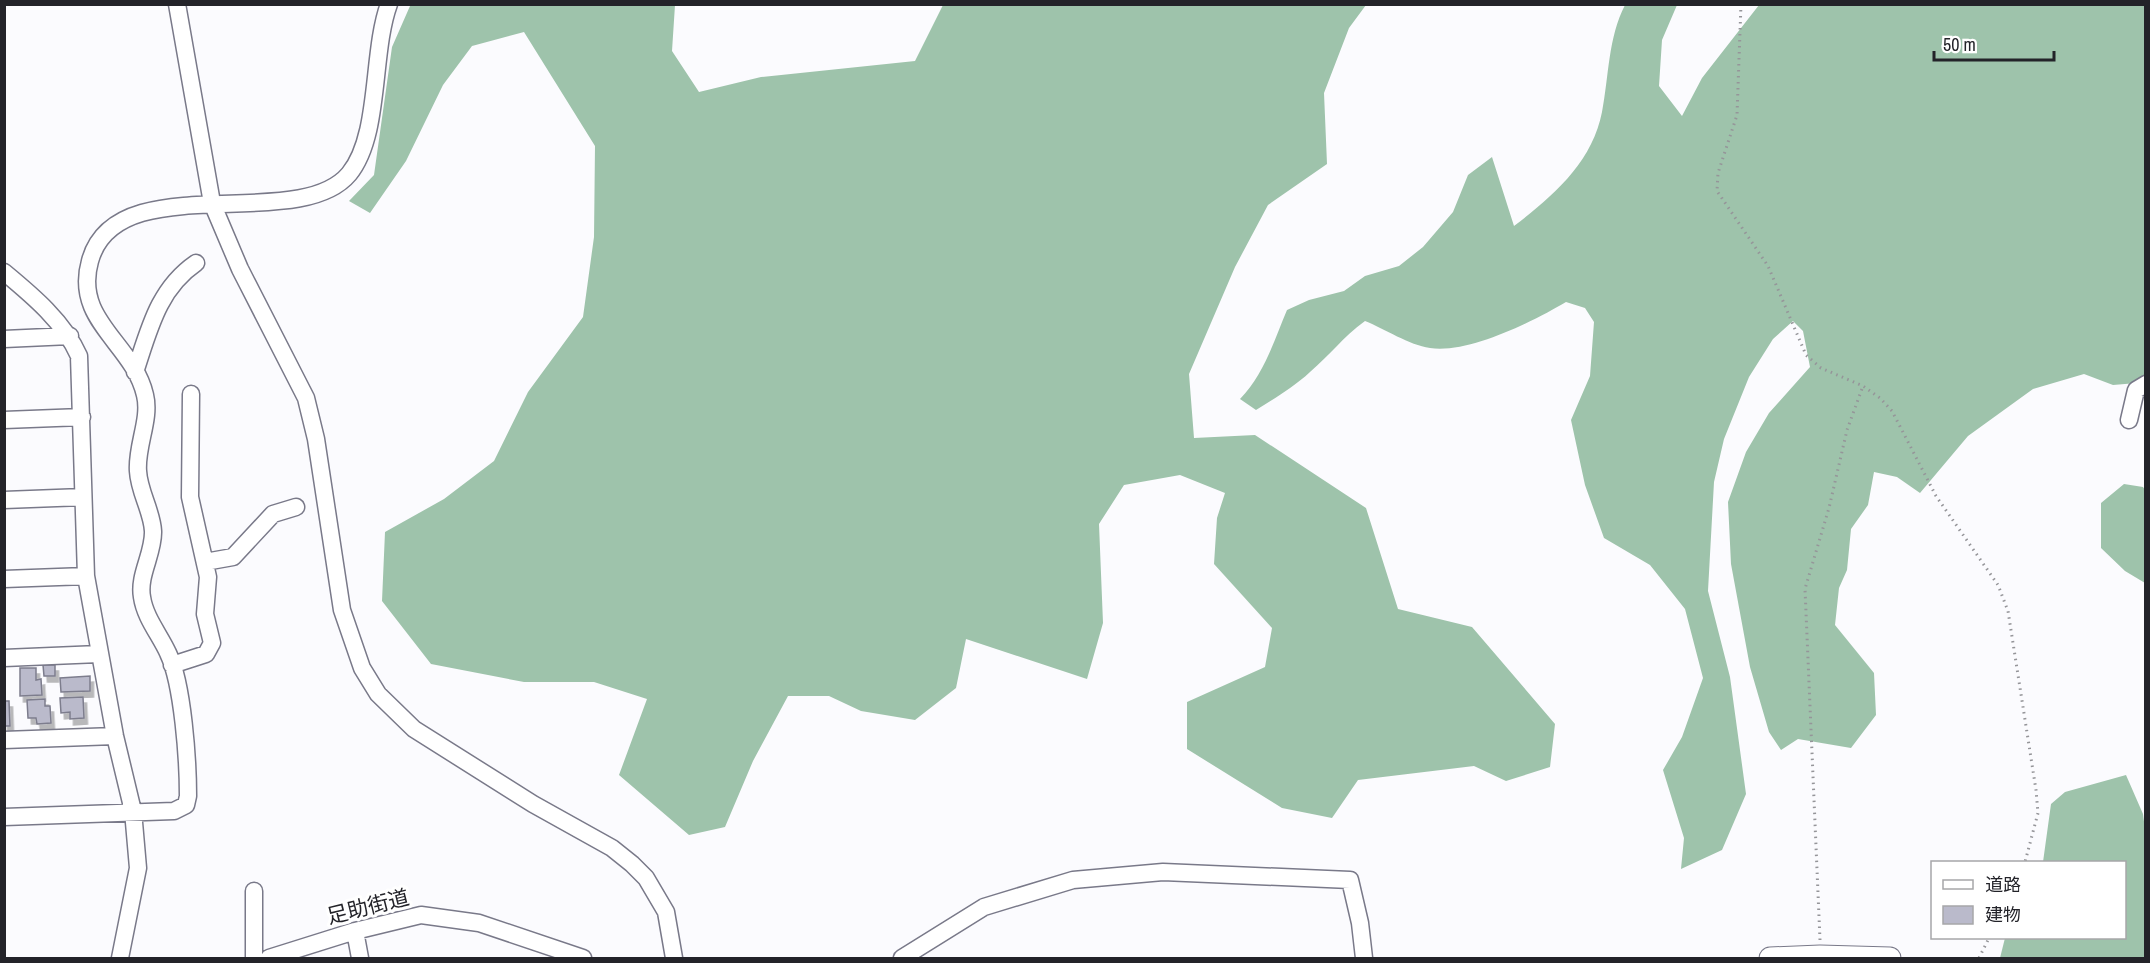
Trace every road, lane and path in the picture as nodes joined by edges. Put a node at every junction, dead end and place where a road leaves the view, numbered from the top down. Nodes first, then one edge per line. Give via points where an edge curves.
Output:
1 (177, 4) edge
2 (389, 4) edge
3 (1741, 4) edge
4 (212, 203) junction
5 (196, 263) dead end
6 (4, 272) edge
7 (70, 336) junction
8 (4, 339) edge
9 (135, 372) junction
10 (2145, 384) edge
11 (1863, 386) junction
12 (191, 394) dead end
13 (82, 417) junction
14 (4, 420) edge
15 (2130, 420) dead end
16 (83, 497) junction
17 (4, 500) edge
18 (296, 507) dead end
19 (205, 562) junction
20 (86, 576) junction
21 (4, 579) edge
22 (99, 654) junction
23 (4, 658) edge
24 (172, 665) junction
25 (115, 736) junction
26 (4, 740) edge
27 (133, 811) junction
28 (4, 817) edge
29 (2025, 861) edge
30 (254, 891) dead end
31 (355, 931) junction
32 (1988, 939) edge
33 (1820, 956) junction
34 (120, 958) edge
35 (254, 958) edge
36 (269, 958) edge
37 (360, 958) edge
38 (583, 958) edge
39 (674, 958) edge
40 (902, 958) edge
41 (1364, 958) edge
42 (1770, 958) edge
43 (1890, 958) edge
44 (1978, 958) edge

1 - 4 street
2 - 4 street via 381,27 361,157 348,175 334,188 315,196 271,202
3 - 11 path via 1737,115 1718,173 1718,191 1768,266 1806,354 1821,368
4 - 9 street via 166,208 124,221 109,232 93,254 86,286 89,304
4 - 39 street via 240,269 306,398 342,610 362,668 378,694 414,729 612,848 632,864 646,878 666,912
5 - 9 street via 181,274 161,301
6 - 7 street
7 - 8 street
7 - 13 street via 79,356
9 - 24 street via 146,408 138,472 153,531 141,596
10 - 15 street via 2136,390
11 - 29 path via 1892,411 1936,496 1998,585 2008,611 2037,801
11 - 33 path via 1846,430 1829,508 1805,589
12 - 19 street via 190,496
13 - 14 street
13 - 16 street
16 - 17 street
16 - 20 street
18 - 19 street via 273,514 233,557
19 - 24 street via 205,614 212,643 206,654
20 - 21 street
20 - 22 street
22 - 23 street
22 - 25 street
24 - 27 street via 188,782 186,805 174,811
25 - 26 street
25 - 27 street
27 - 28 street
27 - 34 street via 138,868
30 - 35 street
31 - 36 street, 足助街道
31 - 37 street
31 - 38 street, 足助街道 via 421,915 479,923
32 - 44 path
33 - 42 main road
33 - 43 main road
40 - 41 street via 984,907 1073,880 1163,872 1350,880

